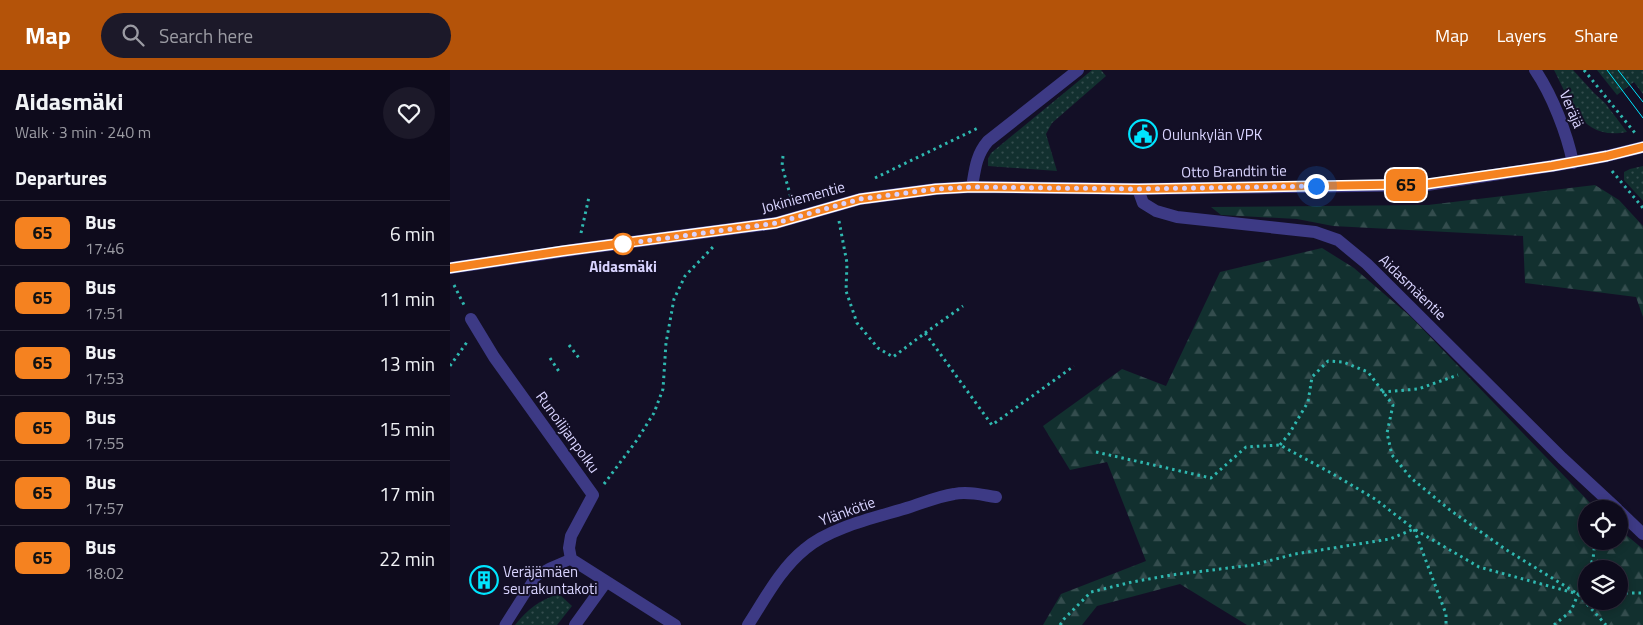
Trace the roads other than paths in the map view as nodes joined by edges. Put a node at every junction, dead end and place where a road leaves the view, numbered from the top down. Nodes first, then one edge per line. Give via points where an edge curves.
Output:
1 (1078, 70) edge
2 (1535, 70) edge
3 (1640, 142) edge
4 (1573, 162) junction
5 (972, 187) junction
6 (1138, 189) junction
7 (451, 265) edge
8 (474, 325) road end
9 (996, 497) dead end
10 (1607, 500) edge
11 (1628, 520) edge
12 (1643, 534) edge
13 (571, 559) junction
14 (606, 582) junction
15 (505, 625) edge
16 (575, 625) edge
17 (675, 625) edge
18 (748, 625) edge

1 - 5 street via 988,141 977,158
2 - 4 street, Veräjä via 1566,135
3 - 4 street, Otto Brandtin tie via 1607,156
4 - 6 street, Otto Brandtin tie via 1427,184
5 - 6 street, Otto Brandtin tie
5 - 7 street, Jokiniementie via 860,199 776,223
6 - 10 street, Aidasmäentie via 1143,203 1177,217 1315,232 1338,240 1367,264
8 - 13 street, Runoilijanpolku via 593,495 571,536
9 - 18 street, Ylänkötie via 970,492 954,494 825,536 806,548 780,575
11 - 12 street, Aidasmäentie
13 - 14 street
13 - 15 lane via 536,576
14 - 16 street
14 - 17 street

